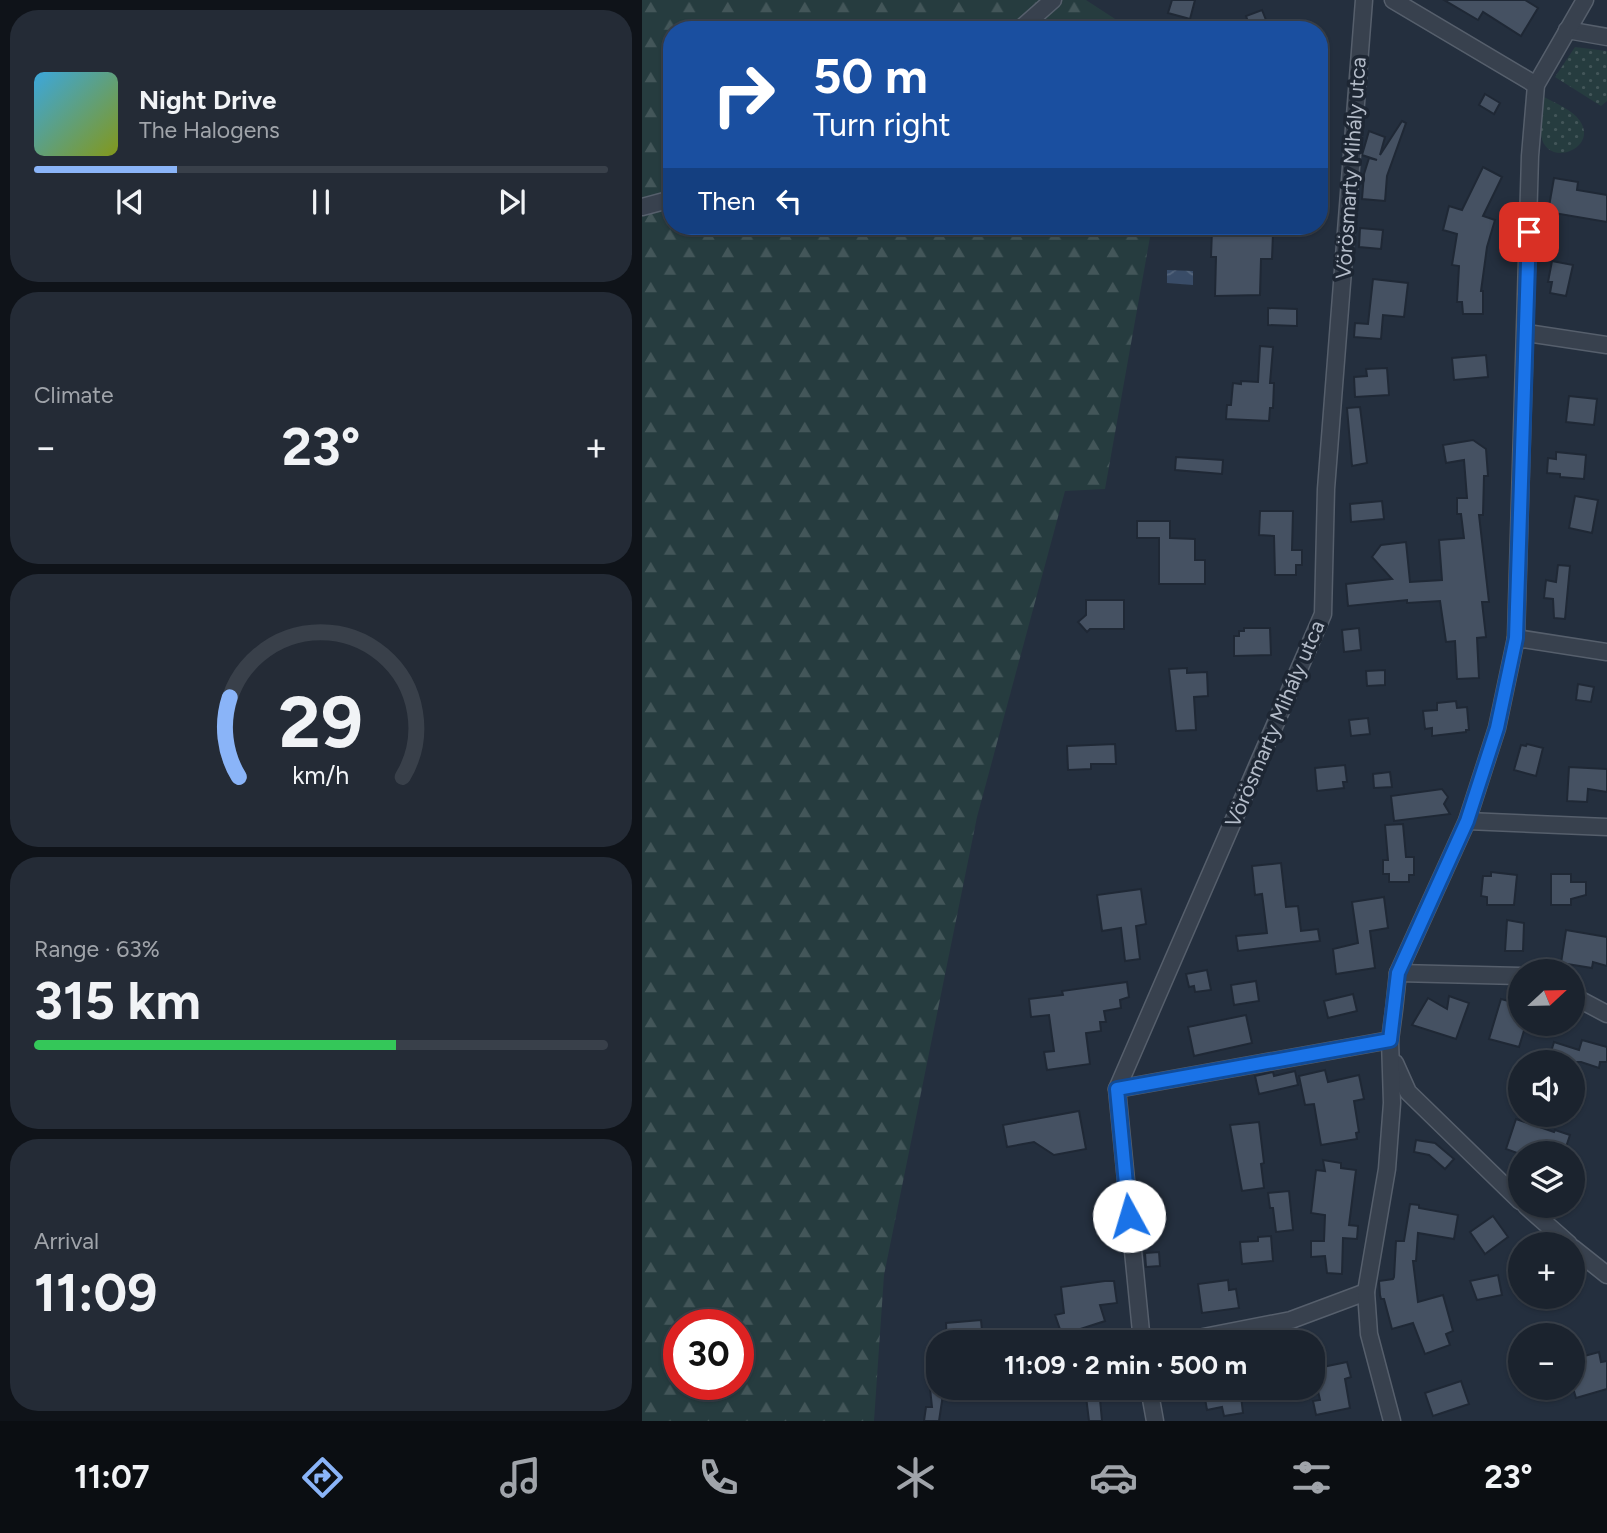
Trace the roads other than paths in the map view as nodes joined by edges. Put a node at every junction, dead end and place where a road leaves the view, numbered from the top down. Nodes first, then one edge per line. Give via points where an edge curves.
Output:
1 (1053, 0) edge
2 (1364, 0) edge
3 (1393, 0) edge
4 (1585, 0) edge
5 (1029, 21) edge
6 (1567, 30) junction
7 (1607, 37) edge
8 (1536, 85) junction
9 (663, 201) edge
10 (642, 207) edge
11 (1527, 332) junction
12 (1607, 345) edge
13 (1516, 638) junction
14 (1607, 652) edge
15 (1467, 821) junction
16 (1607, 827) edge
17 (1398, 973) junction
18 (1508, 976) edge
19 (1585, 1002) edge
20 (1607, 1014) edge
21 (1390, 1040) junction
22 (1392, 1058) junction
23 (1117, 1089) junction
24 (1508, 1189) edge
25 (1540, 1218) edge
26 (1555, 1232) edge
27 (1585, 1258) edge
28 (1607, 1275) edge
29 (1365, 1292) junction
30 (1141, 1330) edge
31 (1240, 1330) edge
32 (1151, 1400) edge
33 (1155, 1421) edge
34 (1392, 1421) edge

1 - 5 street
2 - 23 street, Vörösmarty Mihály utca via 1326,489 1323,614
3 - 8 street
4 - 6 street
6 - 7 street
6 - 8 street
8 - 11 street
9 - 10 street
11 - 12 street
11 - 13 street
13 - 14 street
13 - 15 street via 1497,728
15 - 16 street
15 - 17 street
17 - 18 street
17 - 21 street
19 - 20 street
21 - 22 street
21 - 23 street
22 - 24 street via 1408,1092
22 - 29 street via 1387,1169
23 - 30 street, Vörösmarty Mihály utca
25 - 26 street
27 - 28 street
29 - 31 street via 1291,1320
29 - 34 street via 1369,1334
32 - 33 street

